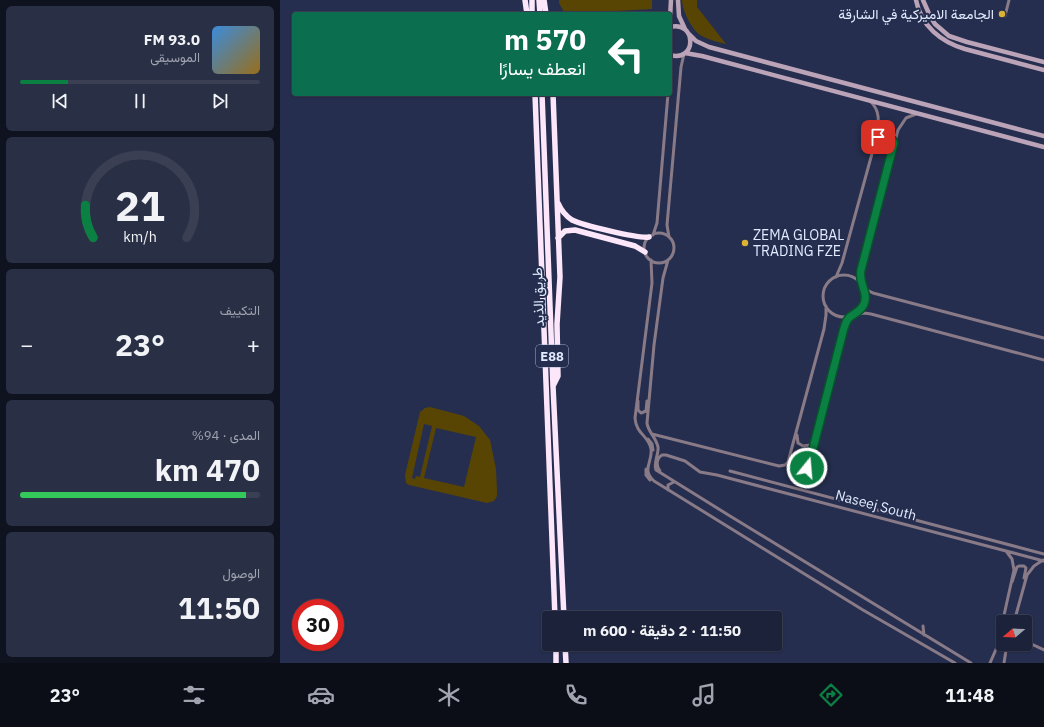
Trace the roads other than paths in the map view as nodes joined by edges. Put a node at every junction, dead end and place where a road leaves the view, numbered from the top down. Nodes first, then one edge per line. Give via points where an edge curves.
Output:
1 (525, 0) edge
2 (532, 0) edge
3 (539, 0) edge
4 (544, 0) edge
5 (671, 0) edge
6 (678, 0) edge
7 (916, 0) edge
8 (923, 0) edge
9 (1008, 0) edge
10 (527, 12) edge
11 (532, 12) edge
12 (540, 12) edge
13 (546, 12) edge
14 (670, 12) edge
15 (1005, 16) dead end
16 (672, 27) edge
17 (685, 29) junction
18 (689, 34) junction
19 (684, 54) junction
20 (672, 55) edge
21 (1044, 62) edge
22 (1044, 70) edge
23 (535, 96) edge
24 (542, 96) edge
25 (553, 96) edge
26 (668, 96) edge
27 (869, 100) junction
28 (919, 113) junction
29 (1044, 136) edge
30 (876, 139) junction
31 (894, 143) junction
32 (1044, 147) edge
33 (557, 200) junction
34 (651, 236) junction
35 (669, 237) junction
36 (558, 238) junction
37 (645, 252) junction
38 (652, 260) junction
39 (668, 260) junction
40 (836, 277) junction
41 (862, 285) junction
42 (826, 306) junction
43 (854, 315) junction
44 (850, 316) junction
45 (1044, 338) edge
46 (1044, 360) edge
47 (553, 386) junction
48 (637, 395) junction
49 (649, 397) junction
50 (798, 425) junction
51 (818, 431) junction
52 (650, 433) junction
53 (795, 470) dead end
54 (730, 471) dead end
55 (666, 476) junction
56 (674, 482) junction
57 (668, 490) junction
58 (1004, 550) junction
59 (1044, 554) edge
60 (1044, 561) edge
61 (1024, 584) junction
62 (1011, 585) junction
63 (555, 611) edge
64 (564, 611) edge
65 (1016, 615) edge
66 (923, 626) dead end
67 (924, 635) junction
68 (1032, 644) edge
69 (1044, 650) edge
70 (556, 651) edge
71 (565, 651) edge
72 (1006, 651) edge
73 (556, 663) edge
74 (566, 663) edge
75 (955, 663) edge
76 (970, 663) edge
77 (990, 663) edge
78 (1004, 663) edge

1 - 10 highway
2 - 11 highway
3 - 12 highway
4 - 13 highway
5 - 14 street
6 - 17 street
7 - 22 street via 927,25 944,41 954,46
8 - 21 street via 935,24 949,36
9 - 15 street
16 - 17 street
17 - 18 street
18 - 19 street via 691,43
18 - 29 street via 696,41 709,47
19 - 20 street
19 - 27 street via 702,56
19 - 35 street via 667,218
23 - 63 highway, طريق الذيد / E88
24 - 47 highway, طريق الذيد / E88
25 - 33 highway
26 - 34 street via 657,223
27 - 28 street
27 - 30 street via 878,113
28 - 31 street via 902,122
28 - 32 street
30 - 31 street via 882,135 888,136
30 - 40 street
31 - 41 street via 861,270
33 - 34 highway via 566,214 576,221 638,237
33 - 36 highway
34 - 35 street via 663,234
34 - 37 street via 645,246
35 - 39 street via 674,248
36 - 37 highway via 566,231 575,230 635,246
36 - 47 highway via 558,376
37 - 38 street
38 - 39 street via 660,263
38 - 48 street via 652,283
39 - 49 street via 663,278
40 - 41 street via 851,276
40 - 42 street via 828,283 824,291 823,300
41 - 43 street via 865,300
41 - 45 street via 873,293
42 - 44 street via 834,315
42 - 50 street via 825,324
43 - 44 street
43 - 46 street via 871,314
44 - 51 street via 843,331
47 - 64 highway, طريق الذيد / E88
48 - 49 street via 638,410 642,414 646,411
48 - 57 street via 635,421 651,451 648,473 654,481
49 - 52 street via 647,423
50 - 51 street via 796,439 803,446 812,444
50 - 52 street via 787,463 781,466
51 - 53 street via 808,467 803,471
52 - 55 street via 657,445 655,468
54 - 59 street
55 - 56 street
55 - 58 street, Naseej South via 657,464 658,458 663,454 685,461 702,472
56 - 57 street via 668,485
56 - 67 street
57 - 75 street via 874,617
58 - 60 street, Naseej South
58 - 62 street via 1011,556 1014,564
60 - 61 street via 1032,568
61 - 62 street via 1026,569 1021,565 1017,568
61 - 65 street
62 - 77 street via 997,647
66 - 67 street
67 - 76 street
68 - 69 street
70 - 73 highway
71 - 74 highway
72 - 78 street

